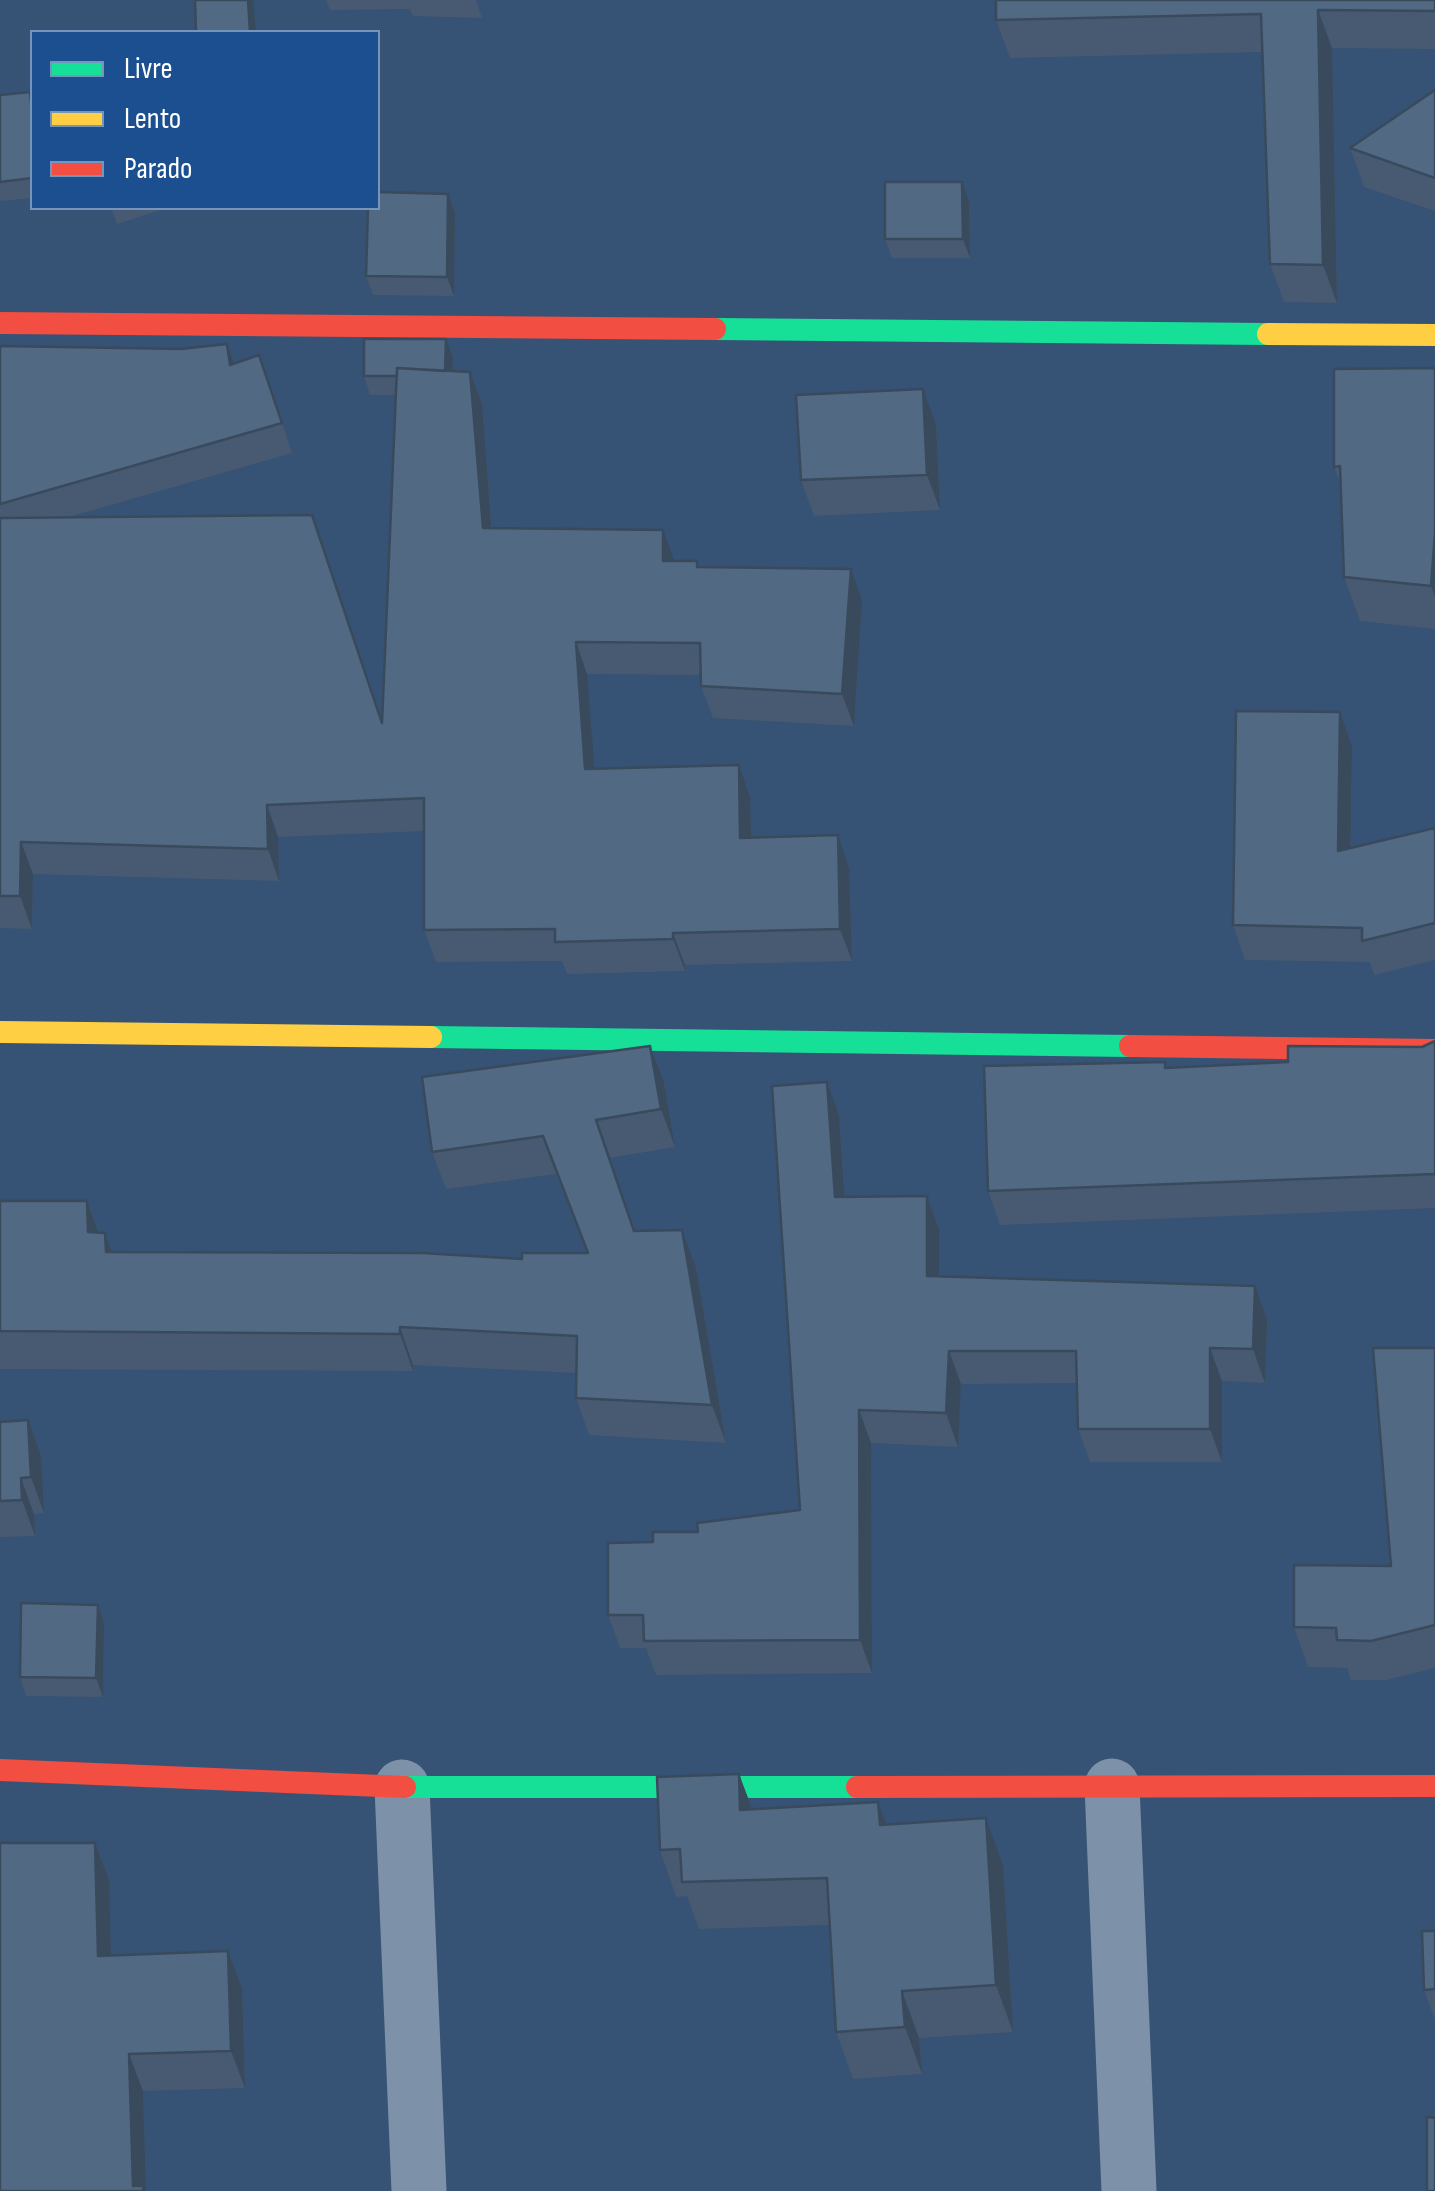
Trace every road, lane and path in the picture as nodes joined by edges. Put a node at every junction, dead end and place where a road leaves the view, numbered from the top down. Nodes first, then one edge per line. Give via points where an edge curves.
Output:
1 (0, 323) edge
2 (1435, 335) edge
3 (0, 1032) edge
4 (1435, 1050) edge
5 (0, 1770) edge
6 (1112, 1786) junction
7 (1435, 1786) edge
8 (402, 1788) junction
9 (419, 2191) edge
10 (1129, 2191) edge

1 - 2 street
3 - 4 street
5 - 8 street
6 - 7 street
6 - 8 street
6 - 10 street
8 - 9 street

